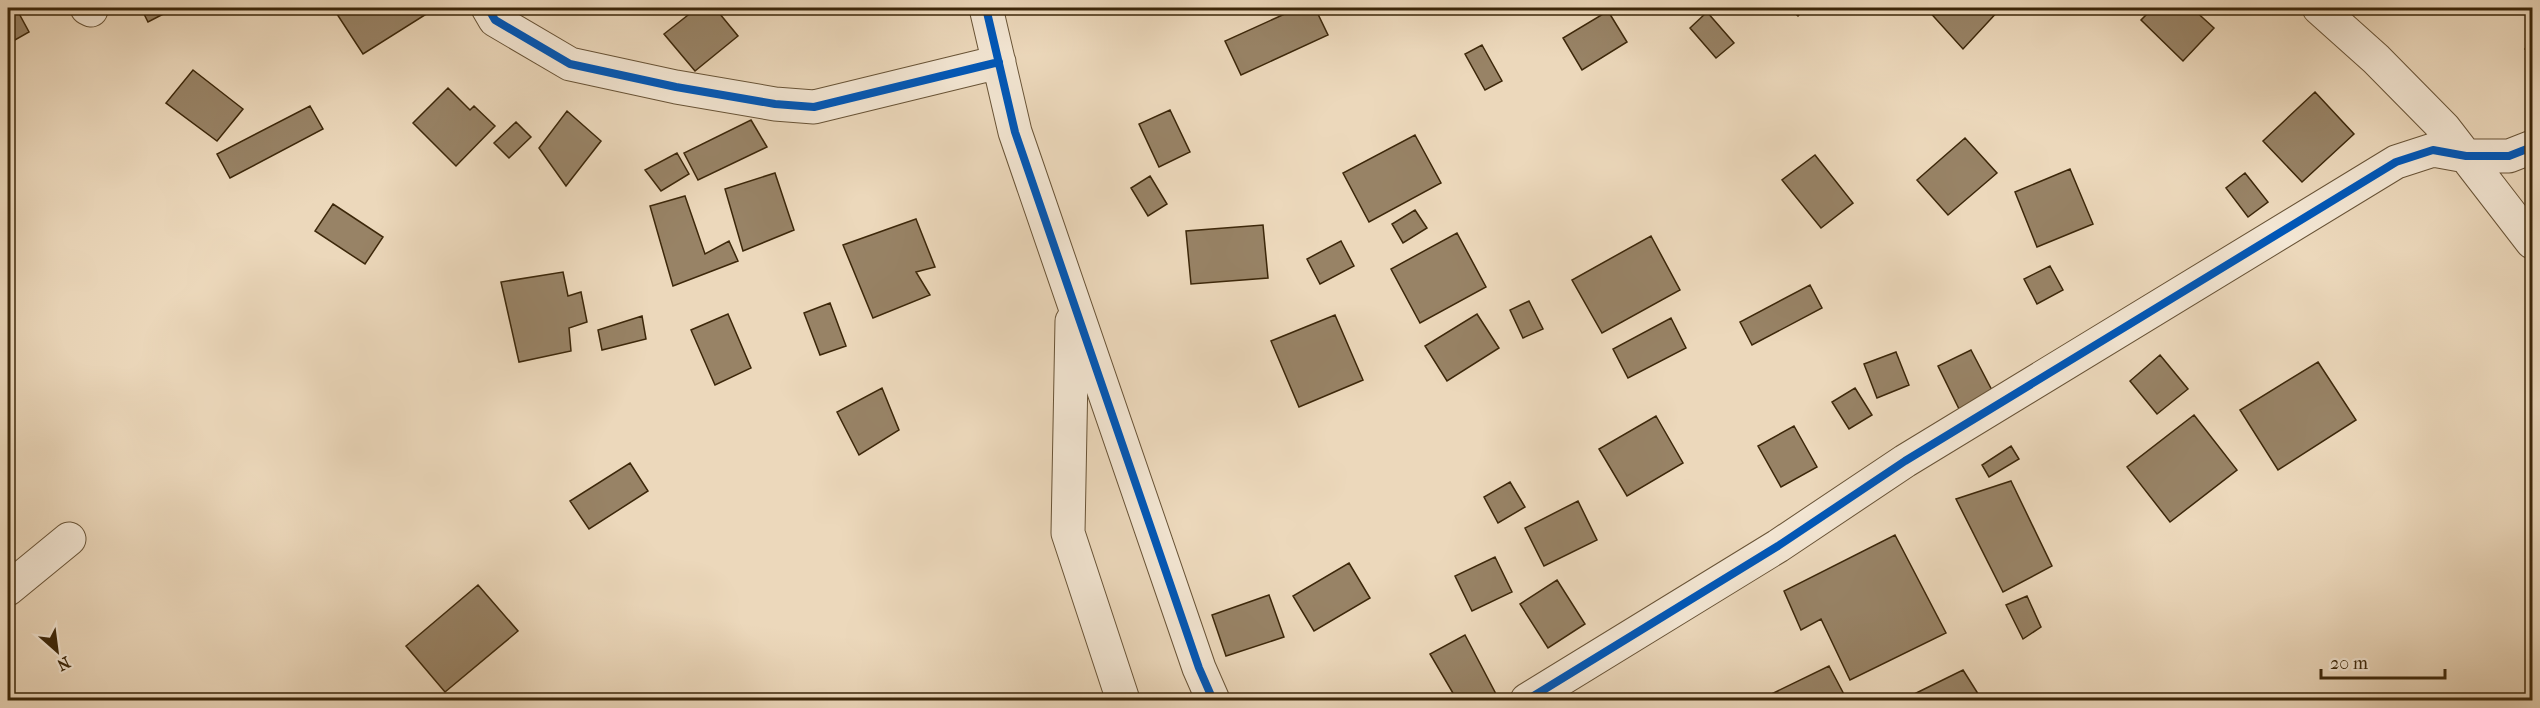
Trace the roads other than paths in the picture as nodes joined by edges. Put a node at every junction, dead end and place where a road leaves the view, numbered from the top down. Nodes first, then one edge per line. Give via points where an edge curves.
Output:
1 (488, 8) edge
2 (986, 8) edge
3 (2319, 8) edge
4 (999, 62) junction
5 (2532, 147) edge
6 (2466, 156) junction
7 (2532, 242) edge
8 (1073, 294) junction
9 (69, 539) dead end
10 (8, 589) edge
11 (1123, 700) edge
12 (1213, 700) edge
13 (1527, 700) edge

1 - 4 street via 495,21 570,63 775,104 813,107
2 - 4 street
3 - 6 street via 2376,59
4 - 8 street via 1015,132
5 - 6 street via 2509,156
6 - 7 street
6 - 13 street via 2433,150 2396,162 1905,461 1778,546
8 - 11 street via 1068,533
8 - 12 street
9 - 10 street

